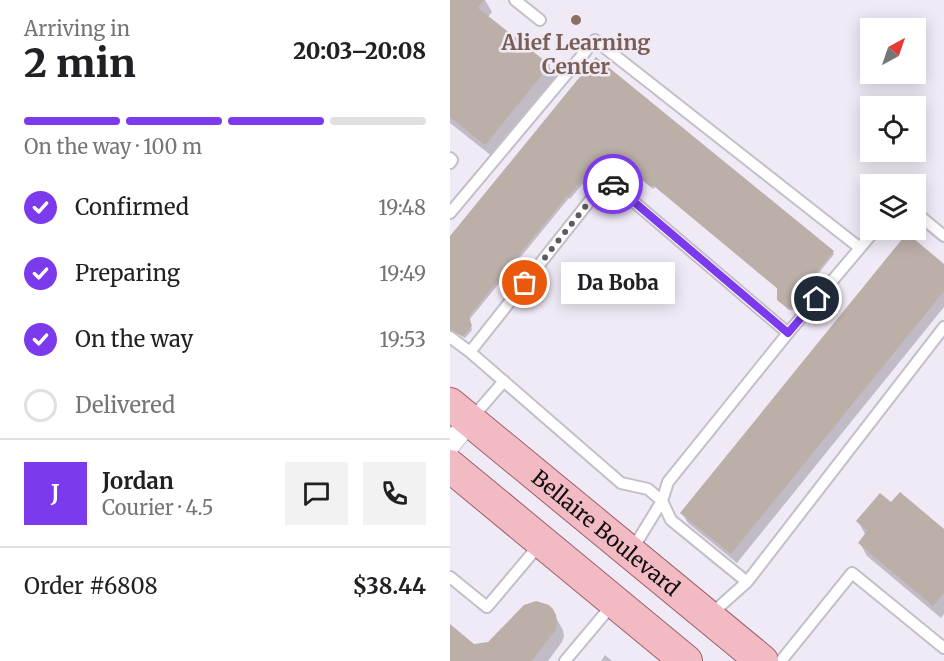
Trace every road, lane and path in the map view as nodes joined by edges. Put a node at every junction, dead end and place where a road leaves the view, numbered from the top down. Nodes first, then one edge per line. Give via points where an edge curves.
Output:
1 (515, 0) edge
2 (540, 20) dead end
3 (450, 158) edge
4 (450, 163) edge
5 (450, 213) edge
6 (926, 221) edge
7 (944, 236) edge
8 (867, 240) edge
9 (860, 248) junction
10 (944, 327) edge
11 (788, 333) junction
12 (450, 337) edge
13 (470, 352) junction
14 (504, 381) junction
15 (460, 412) edge
16 (450, 446) edge
17 (450, 466) edge
18 (662, 501) junction
19 (542, 542) junction
20 (630, 552) junction
21 (450, 577) edge
22 (747, 582) junction
23 (615, 602) junction
24 (708, 616) junction
25 (942, 643) edge
26 (752, 658) edge
27 (679, 659) edge
28 (564, 661) edge
29 (782, 661) edge

1 - 2 lane
3 - 4 lane
5 - 9 lane via 595,40
6 - 7 lane
8 - 9 lane
9 - 11 lane
10 - 22 lane
11 - 13 lane via 607,179
11 - 18 lane via 668,482
12 - 13 lane
13 - 14 lane
14 - 15 lane
14 - 18 lane via 621,483 648,489
15 - 16 street
15 - 20 main road, Bellaire Boulevard
17 - 19 main road
18 - 20 lane
18 - 22 lane via 671,520
19 - 21 lane via 487,607
19 - 23 main road
20 - 24 main road, Bellaire Boulevard
22 - 24 lane
23 - 27 main road
23 - 28 lane
24 - 26 main road, Bellaire Boulevard
25 - 29 lane via 852,573

